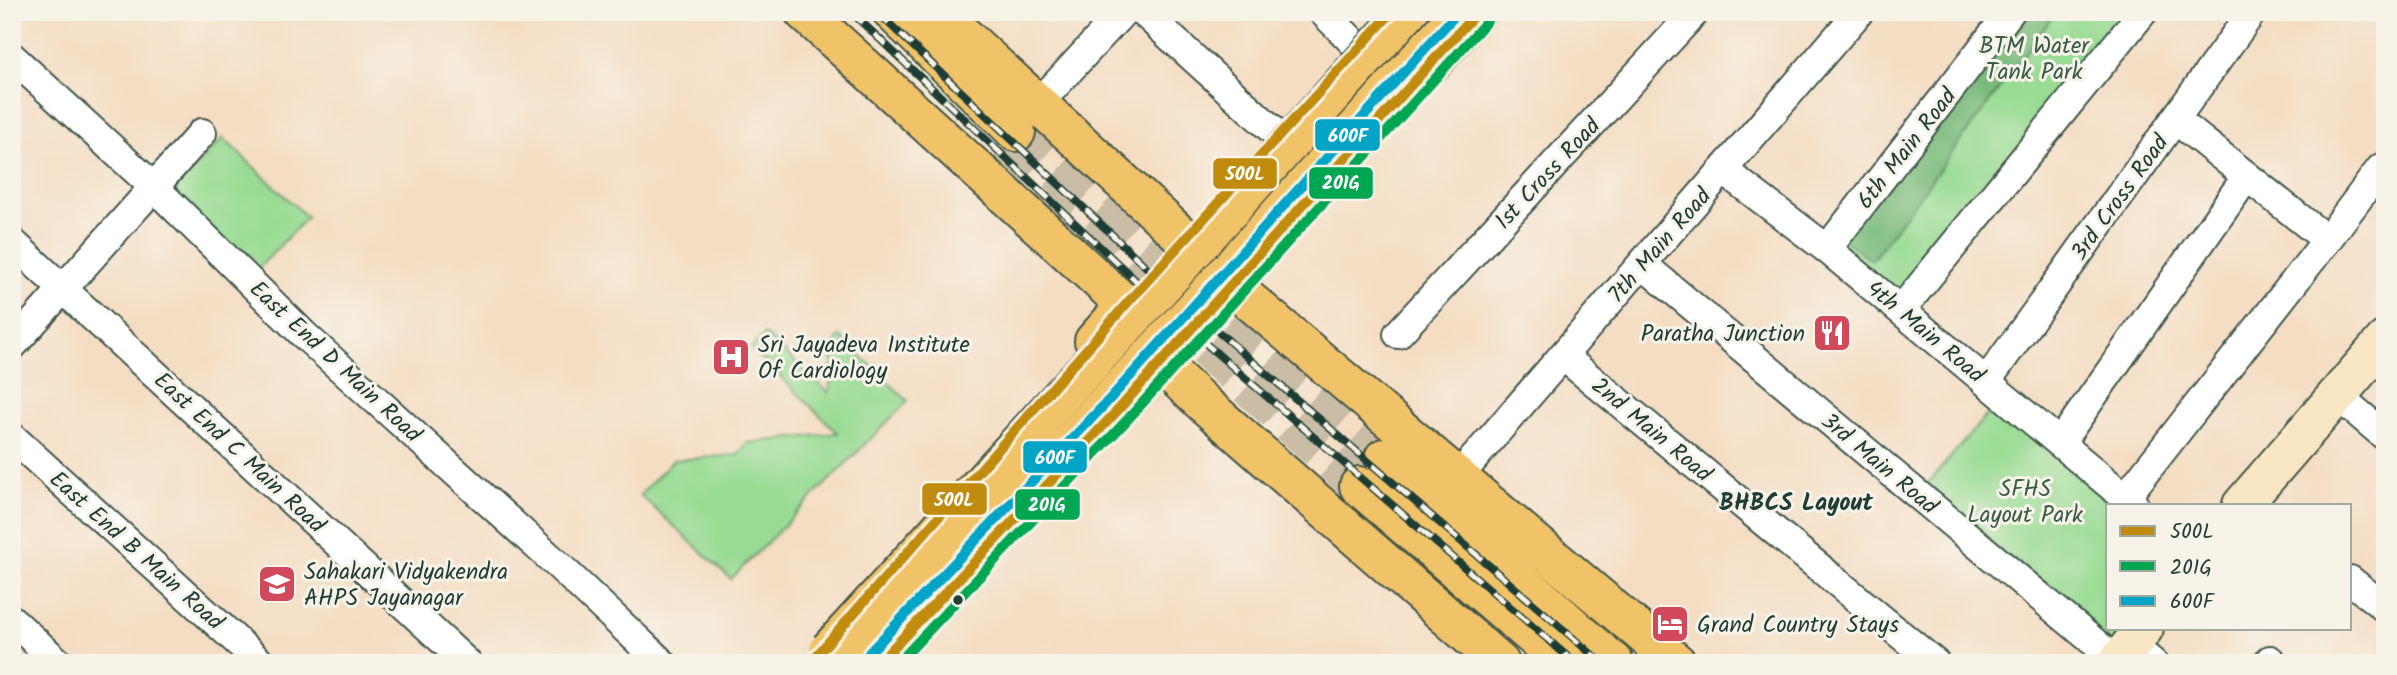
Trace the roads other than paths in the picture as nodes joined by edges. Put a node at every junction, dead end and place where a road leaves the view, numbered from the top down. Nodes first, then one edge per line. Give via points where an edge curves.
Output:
1 (804, 12) edge
2 (840, 12) edge
3 (892, 12) edge
4 (938, 12) edge
5 (1123, 12) edge
6 (1143, 12) edge
7 (1324, 12) edge
8 (1392, 12) edge
9 (1407, 12) edge
10 (1459, 12) edge
11 (1477, 12) edge
12 (1695, 12) edge
13 (1859, 12) edge
14 (2010, 12) edge
15 (2143, 12) edge
16 (2244, 15) edge
17 (1359, 48) junction
18 (12, 57) edge
19 (2175, 119) junction
20 (1015, 131) junction
21 (202, 133) dead end
22 (1279, 136) junction
23 (2381, 168) dead end
24 (1723, 170) junction
25 (2247, 176) junction
26 (154, 187) junction
27 (1186, 240) junction
28 (2327, 240) junction
29 (12, 242) edge
30 (1827, 250) junction
31 (1642, 264) junction
32 (1231, 285) junction
33 (63, 289) junction
34 (1126, 305) junction
35 (1901, 310) junction
36 (1398, 334) dead end
37 (2385, 340) edge
38 (12, 346) edge
39 (1563, 356) junction
40 (1160, 363) junction
41 (1986, 382) junction
42 (2337, 396) junction
43 (2385, 436) edge
44 (12, 437) edge
45 (2060, 443) junction
46 (1458, 477) junction
47 (2129, 501) edge
48 (2243, 504) edge
49 (2352, 582) edge
50 (2385, 608) edge
51 (12, 620) edge
52 (2133, 652) edge
53 (818, 658) edge
54 (59, 663) edge
55 (261, 663) edge
56 (467, 663) edge
57 (662, 663) edge
58 (865, 663) edge
59 (879, 663) edge
60 (1500, 663) edge
61 (1564, 663) edge
62 (1614, 663) edge
63 (1677, 663) edge
64 (1935, 663) edge

1 - 34 main road
2 - 20 main road
3 - 20 main road
4 - 20 main road
5 - 20 street
6 - 22 street
7 - 17 street
8 - 17 main road
9 - 53 main road, bridge via 1164,284
10 - 58 main road, bridge via 1185,318
11 - 32 main road
12 - 36 street, 1st Cross Road
13 - 24 street, 7th Main Road
14 - 30 street, 6th Main Road
15 - 35 street
16 - 19 street, 3rd Cross Road
17 - 22 main road
18 - 26 street, East End D Main Road
19 - 25 street
19 - 41 street, 3rd Cross Road
20 - 27 main road
21 - 26 street
22 - 27 main road
23 - 28 street, 4th Main Road
24 - 30 street, 4th Main Road
24 - 31 street, 7th Main Road
25 - 28 street
25 - 45 street
26 - 33 street
26 - 57 street, East End D Main Road via 303,334
27 - 34 main road
28 - 47 street, 4th Main Road
29 - 33 street, East End C Main Road
30 - 35 street, 4th Main Road
31 - 39 street, 7th Main Road
31 - 52 street, 3rd Main Road
32 - 40 main road
32 - 46 main road
33 - 38 street
33 - 56 street, East End C Main Road
34 - 53 main road
35 - 41 street, 4th Main Road
37 - 42 street
39 - 46 street, 7th Main Road
39 - 64 street, 2nd Main Road
40 - 59 main road
40 - 60 main road
41 - 45 street, 4th Main Road
42 - 43 street
42 - 48 street
44 - 55 street, East End B Main Road
45 - 47 street, 4th Main Road
46 - 63 main road
49 - 50 street
51 - 54 street
61 - 62 main road via 1372,472

